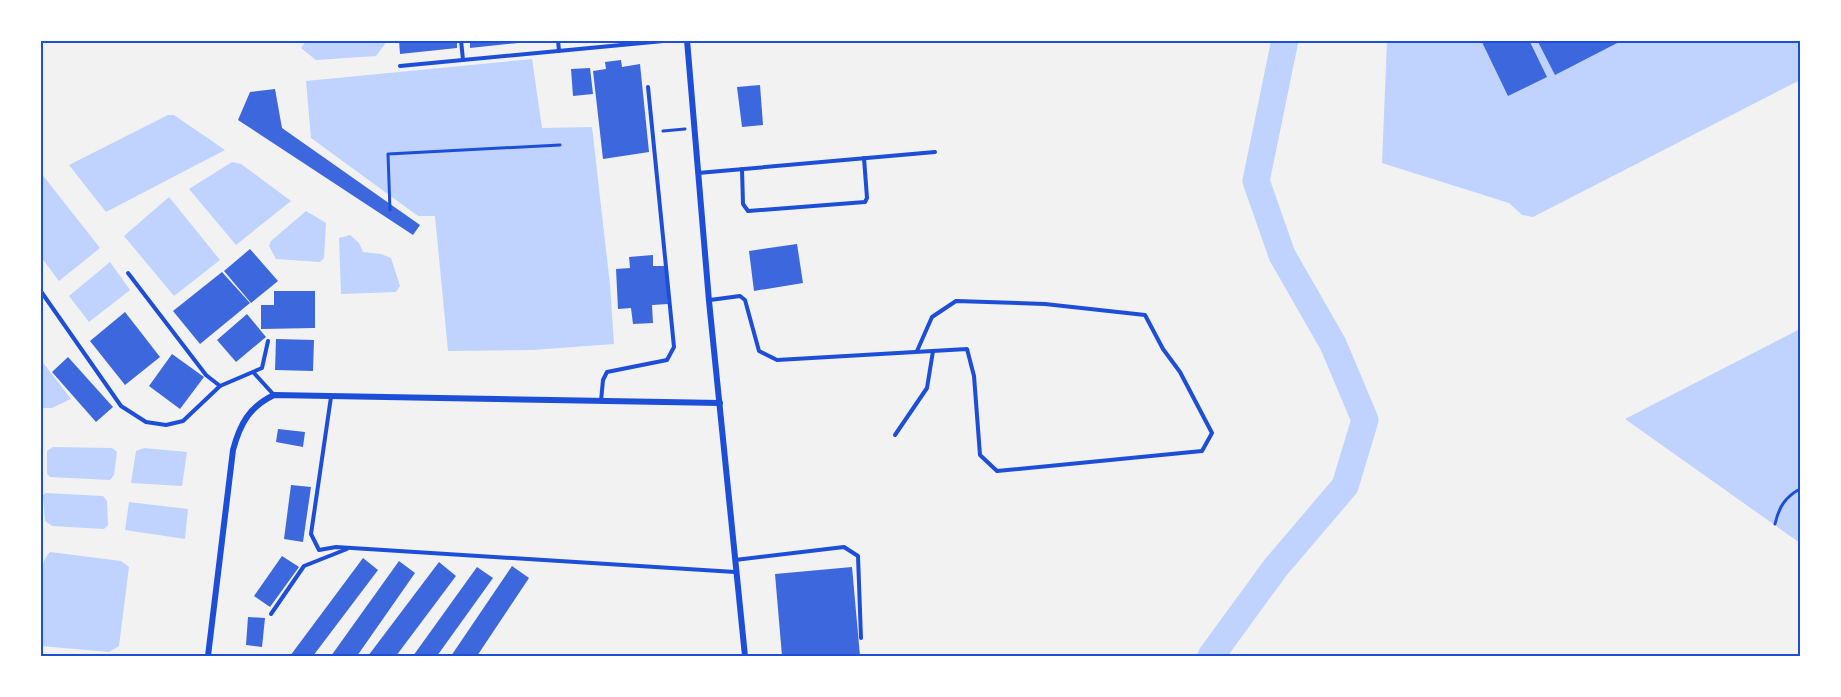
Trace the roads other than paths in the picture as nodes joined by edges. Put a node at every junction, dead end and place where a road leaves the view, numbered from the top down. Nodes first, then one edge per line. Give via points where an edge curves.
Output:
1 (461, 40) edge
2 (558, 40) edge
3 (674, 40) edge
4 (687, 40) edge
5 (559, 51) junction
6 (463, 60) junction
7 (400, 66) dead end
8 (648, 87) dead end
9 (935, 152) dead end
10 (864, 158) junction
11 (742, 169) junction
12 (698, 173) junction
13 (128, 273) dead end
14 (40, 290) edge
15 (709, 301) junction
16 (268, 341) dead end
17 (917, 351) junction
18 (933, 351) junction
19 (254, 373) junction
20 (220, 386) junction
21 (274, 395) junction
22 (331, 396) junction
23 (601, 401) junction
24 (720, 403) junction
25 (895, 435) dead end
26 (348, 549) junction
27 (735, 560) junction
28 (735, 572) junction
29 (271, 614) dead end
30 (861, 638) dead end
31 (208, 657) edge
32 (745, 657) edge

1 - 6 lane
2 - 5 lane
3 - 5 lane
4 - 12 street
5 - 6 lane
6 - 7 lane
8 - 23 lane via 674,347 667,360 607,372
9 - 10 lane
10 - 11 lane
10 - 11 lane via 865,202 748,211 743,204
11 - 12 lane
12 - 15 street
13 - 20 lane via 206,375
14 - 20 lane via 121,406 146,422 183,422
15 - 17 lane via 740,296 745,300 759,351 777,360
15 - 24 street
16 - 19 lane via 262,368
17 - 18 lane
17 - 18 lane via 932,317 956,301 1045,304 1145,315 1212,433 1202,451 997,471 980,455 974,376 967,349
18 - 25 lane via 927,388
19 - 20 lane
19 - 21 lane
21 - 22 street
21 - 31 street via 250,410 239,428 233,450
22 - 23 street
22 - 26 lane via 311,534 319,550
23 - 24 street
24 - 27 street
26 - 28 lane
26 - 29 lane via 304,566
27 - 28 street
27 - 30 lane via 844,547 852,550 858,556
28 - 32 street

